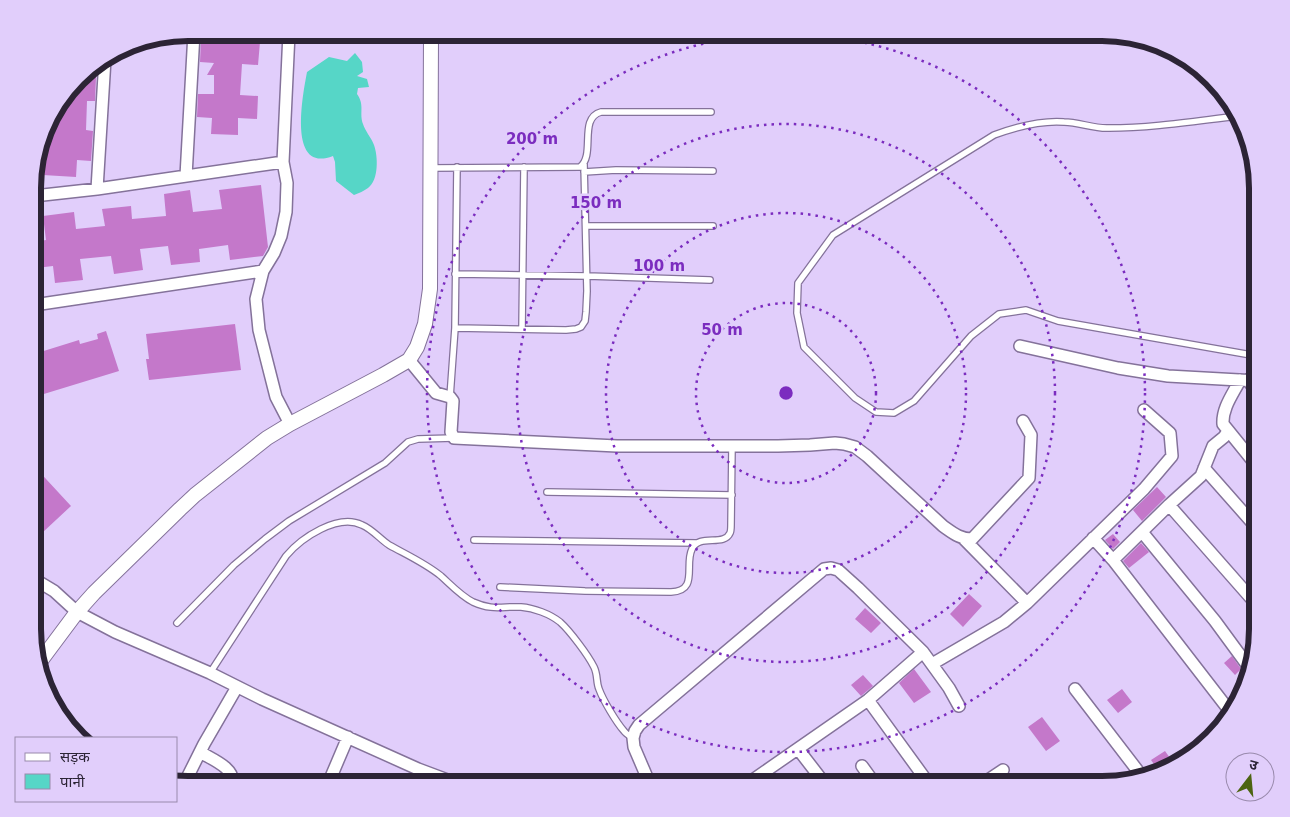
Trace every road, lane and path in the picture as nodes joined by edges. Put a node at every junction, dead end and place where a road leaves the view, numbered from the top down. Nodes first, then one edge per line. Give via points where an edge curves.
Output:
1 (193, 42) edge
2 (289, 42) edge
3 (431, 42) edge
4 (104, 68) edge
5 (711, 112) dead end
6 (1230, 117) edge
7 (283, 162) junction
8 (584, 164) junction
9 (456, 167) junction
10 (524, 167) junction
11 (430, 168) junction
12 (713, 171) dead end
13 (584, 172) junction
14 (186, 176) junction
15 (97, 189) junction
16 (41, 195) edge
17 (586, 226) junction
18 (713, 226) dead end
19 (263, 271) junction
20 (455, 274) junction
21 (522, 276) junction
22 (587, 276) junction
23 (710, 280) dead end
24 (41, 304) edge
25 (455, 328) junction
26 (522, 329) junction
27 (1020, 346) dead end
28 (1248, 354) edge
29 (409, 360) junction
30 (1248, 381) edge
31 (450, 397) junction
32 (1144, 410) dead end
33 (1023, 422) dead end
34 (290, 424) junction
35 (1228, 431) junction
36 (454, 438) junction
37 (732, 446) junction
38 (1248, 455) edge
39 (1204, 468) junction
40 (547, 492) dead end
41 (732, 495) junction
42 (1169, 505) junction
43 (1248, 518) edge
44 (1142, 532) junction
45 (1094, 538) junction
46 (964, 539) junction
47 (474, 540) dead end
48 (696, 543) junction
49 (1113, 560) junction
50 (41, 583) edge
51 (500, 587) dead end
52 (1248, 596) edge
53 (1027, 603) junction
54 (77, 612) junction
55 (177, 623) dead end
56 (923, 652) junction
57 (44, 657) edge
58 (1245, 662) edge
59 (932, 664) junction
60 (210, 673) junction
61 (237, 687) junction
62 (1075, 689) dead end
63 (868, 700) junction
64 (959, 706) dead end
65 (1226, 706) edge
66 (348, 737) junction
67 (633, 738) junction
68 (798, 748) junction
69 (200, 752) junction
70 (862, 766) dead end
71 (1003, 770) dead end
72 (1138, 771) edge
73 (759, 775) edge
74 (818, 775) edge
75 (869, 775) edge
76 (923, 775) edge
77 (995, 775) edge
78 (188, 776) edge
79 (232, 776) edge
80 (331, 776) edge
81 (437, 776) edge
82 (646, 776) edge

1 - 14 street
2 - 7 street
3 - 11 street
4 - 15 street
5 - 8 lane via 594,114 589,125
6 - 28 lane via 1107,128 1064,122 1042,123 1021,126 994,136 833,236 798,282 797,313 804,347 855,398 876,412 894,413 914,401 971,336 999,314 1026,310 1058,321
7 - 14 street
7 - 19 street via 287,183 286,212 281,236
8 - 10 lane via 571,168
8 - 13 lane
9 - 10 lane
9 - 11 lane
9 - 20 lane
10 - 21 lane
11 - 29 street via 428,310 417,347
12 - 13 lane
13 - 17 lane
14 - 15 street
15 - 16 street
17 - 18 lane
17 - 22 lane
19 - 24 street
19 - 34 street via 256,299 259,330 276,397
20 - 21 lane
20 - 25 lane
21 - 22 lane
21 - 26 lane
22 - 23 lane
22 - 26 lane via 586,312 581,327
25 - 26 lane
25 - 31 lane
27 - 30 street via 1168,376
29 - 31 street via 436,393
29 - 34 street
30 - 35 street via 1226,407 1223,424
31 - 36 street via 453,401 451,432
32 - 45 street via 1170,432 1172,456
33 - 46 street via 1031,435 1029,478 980,532 972,539
34 - 54 street via 267,438 185,504
35 - 38 street
35 - 39 street via 1213,446
36 - 37 street via 616,446
36 - 55 lane via 408,442 385,463 289,521 234,565
37 - 41 lane
37 - 46 street via 835,443 855,447 943,526
39 - 42 street via 1201,476
39 - 43 street
40 - 41 lane
41 - 48 lane via 732,526 727,538
42 - 44 street
42 - 52 street
44 - 49 street
44 - 58 street
45 - 49 street
45 - 53 street
46 - 53 street
47 - 48 lane
48 - 51 lane via 690,556 688,584 678,592
49 - 65 street
50 - 54 street
53 - 59 street via 1004,622
54 - 57 street
54 - 60 street
56 - 59 street
56 - 63 street
56 - 67 street via 838,570 824,569 639,725
59 - 64 street
60 - 61 street
60 - 67 lane via 294,547 327,526 352,522 417,559 482,606 533,609 559,622 594,666 601,695 618,724
61 - 66 street
61 - 69 street
62 - 72 street
63 - 68 street
63 - 76 street
66 - 80 street
66 - 81 street
67 - 82 street
68 - 73 street
68 - 74 street
69 - 78 street
69 - 79 street
70 - 75 street
71 - 77 street

